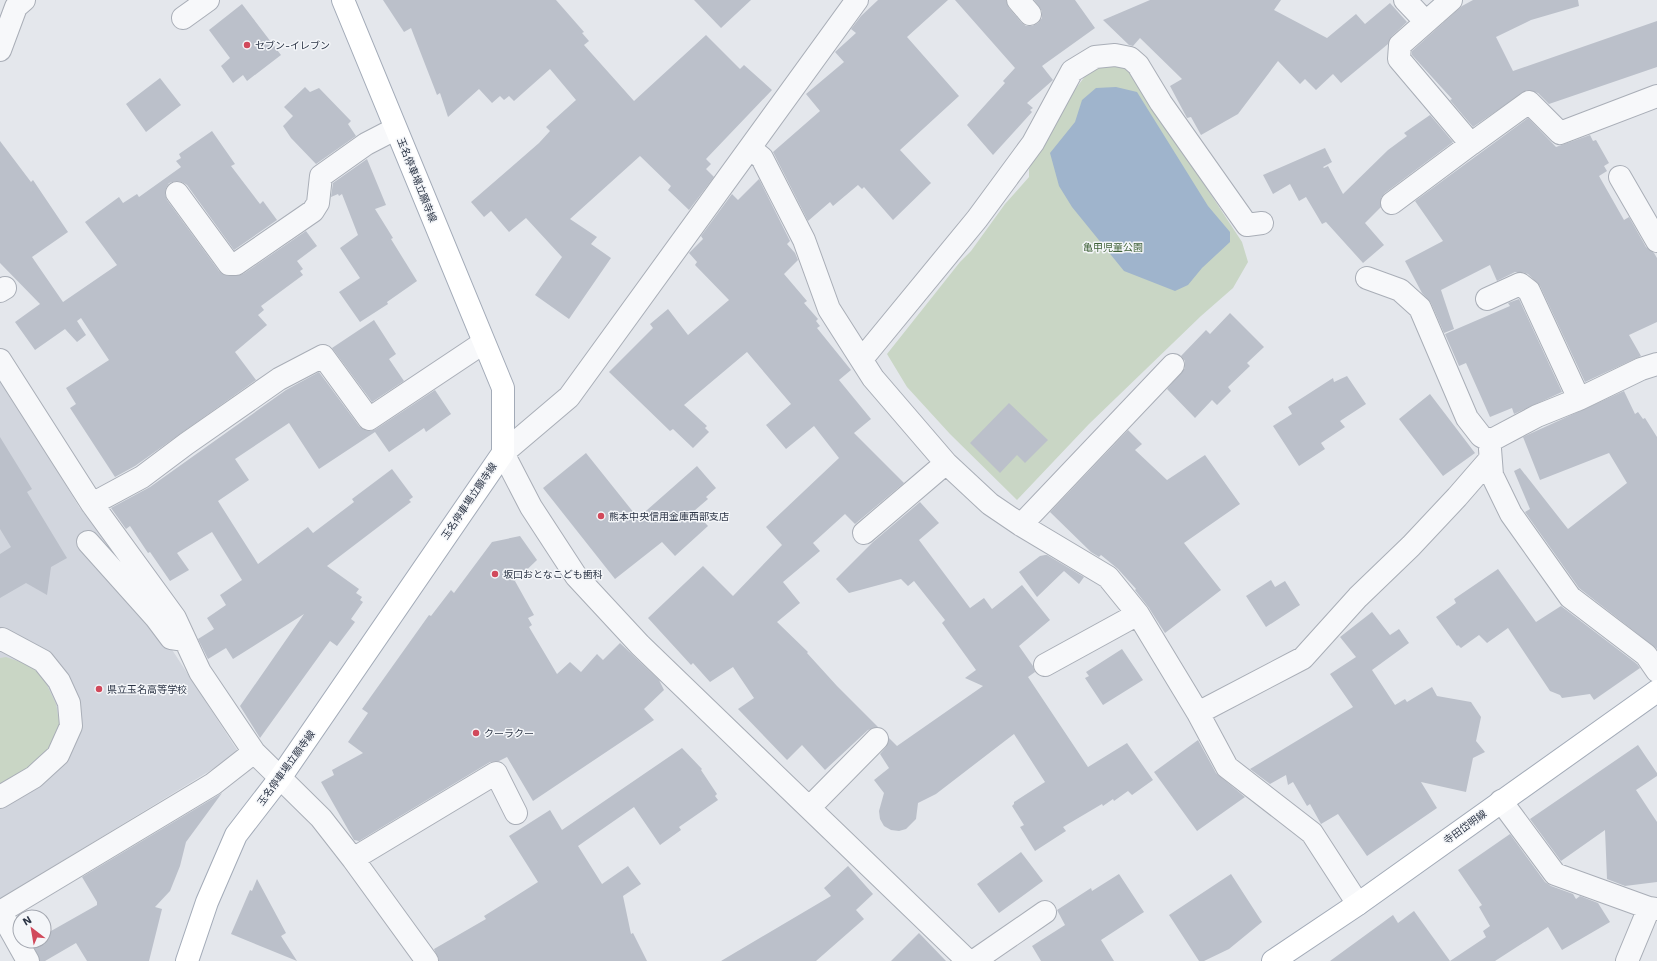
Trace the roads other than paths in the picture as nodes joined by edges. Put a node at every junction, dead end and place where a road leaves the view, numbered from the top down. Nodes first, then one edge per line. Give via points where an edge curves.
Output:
1 (208, 0) edge
2 (343, 0) edge
3 (857, 0) edge
4 (1405, 0) edge
5 (1451, 0) edge
6 (16, 2) edge
7 (183, 18) dead end
8 (1425, 22) junction
9 (0, 50) edge
10 (1657, 96) edge
11 (395, 128) junction
12 (1471, 144) junction
13 (750, 148) junction
14 (1620, 177) dead end
15 (176, 193) dead end
16 (1392, 203) dead end
17 (1262, 223) dead end
18 (1657, 241) edge
19 (1367, 278) dead end
20 (1487, 300) dead end
21 (483, 343) junction
22 (862, 359) junction
23 (0, 360) edge
24 (1657, 364) edge
25 (1173, 365) dead end
26 (1579, 399) junction
27 (1490, 450) junction
28 (503, 453) junction
29 (946, 463) junction
30 (92, 504) junction
31 (1021, 525) junction
32 (864, 533) dead end
33 (88, 542) dead end
34 (1138, 614) junction
35 (0, 640) edge
36 (185, 640) junction
37 (1045, 665) dead end
38 (1657, 671) edge
39 (1657, 691) edge
40 (1198, 713) junction
41 (877, 739) dead end
42 (254, 752) junction
43 (280, 778) junction
44 (0, 797) edge
45 (1501, 802) junction
46 (810, 807) junction
47 (516, 812) dead end
48 (353, 858) junction
49 (1358, 904) junction
50 (1653, 909) edge
51 (0, 912) edge
52 (1045, 912) dead end
53 (28, 961) edge
54 (187, 961) edge
55 (427, 961) edge
56 (968, 961) edge
57 (974, 961) edge
58 (1273, 961) edge
59 (1627, 961) edge

1 - 7 street
2 - 11 main road, 玉名停車場立願寺線
3 - 13 street
4 - 8 street
5 - 8 street
6 - 9 street
8 - 12 street via 1400,45 1399,59
10 - 12 street via 1560,133 1529,102
11 - 15 street via 366,144 321,176 318,203 313,211 236,264 229,264
11 - 21 main road, 玉名停車場立願寺線
12 - 16 street
13 - 22 street via 762,158 804,240 829,309
13 - 28 street via 569,397
14 - 18 street
17 - 22 street via 1246,226 1161,103 1138,65 1130,58 1115,55 1095,57 1072,71 1032,143 977,219
19 - 27 street via 1400,290 1420,308 1467,418
20 - 26 street via 1520,284 1529,291
21 - 28 main road, 玉名停車場立願寺線 via 503,388
21 - 30 street via 369,419 323,356 279,379 142,477
22 - 29 street via 873,378
23 - 30 street
24 - 26 street
25 - 31 street
26 - 27 street via 1537,416
27 - 38 street via 1492,475 1511,514 1570,597 1646,655
27 - 40 street via 1458,497 1358,597 1302,658
28 - 43 main road, 玉名停車場立願寺線
28 - 46 street via 531,507 576,576 640,645
29 - 31 street via 990,504
29 - 32 street
30 - 36 street via 175,618
31 - 34 street via 1108,577
33 - 36 street via 171,638
34 - 37 street
34 - 40 street
35 - 44 street via 43,661 59,681 69,703 71,726 58,754 34,777
36 - 42 street via 200,672
39 - 45 main road, 寺田岱明線
40 - 49 street via 1227,766 1312,833
41 - 46 street
42 - 43 street
42 - 51 street via 213,784
43 - 48 street via 321,818
43 - 54 main road, 玉名停車場立願寺線 via 236,835 207,902
45 - 49 main road, 寺田岱明線
45 - 50 street via 1555,874
46 - 56 street
47 - 48 street via 496,773
48 - 55 street
49 - 58 main road, 寺田岱明線
50 - 59 street
51 - 53 street
52 - 57 street

